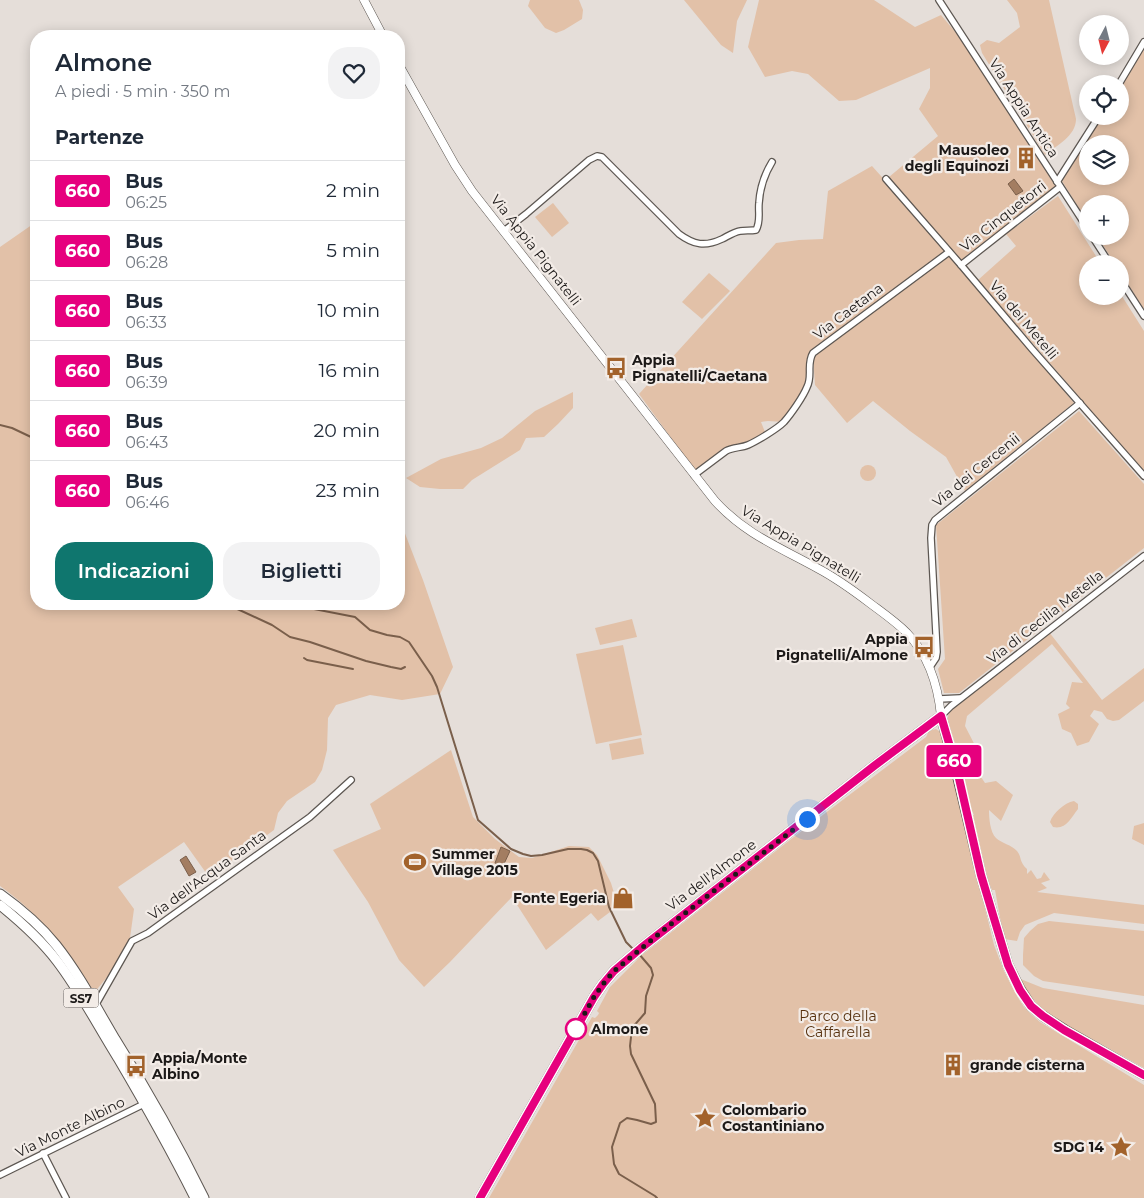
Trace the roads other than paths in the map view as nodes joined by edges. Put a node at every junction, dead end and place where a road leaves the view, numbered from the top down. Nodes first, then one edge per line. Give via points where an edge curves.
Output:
1 (364, 0) edge
2 (939, 0) edge
3 (380, 30) edge
4 (1144, 42) edge
5 (1124, 75) edge
6 (405, 76) edge
7 (1094, 125) edge
8 (772, 162) dead end
9 (886, 179) dead end
10 (1058, 185) junction
11 (1079, 216) edge
12 (504, 231) junction
13 (949, 252) junction
14 (961, 264) junction
15 (1129, 293) edge
16 (1144, 316) edge
17 (1080, 403) junction
18 (694, 475) junction
19 (1144, 476) edge
20 (1144, 556) edge
21 (930, 667) junction
22 (962, 698) junction
23 (939, 699) junction
24 (941, 716) junction
25 (351, 780) dead end
26 (0, 894) edge
27 (0, 906) edge
28 (96, 1006) junction
29 (1144, 1076) edge
30 (148, 1102) junction
31 (44, 1153) junction
32 (0, 1175) edge
33 (66, 1198) edge
34 (195, 1198) edge
35 (204, 1198) edge
36 (480, 1198) edge

1 - 3 street
2 - 10 street, Via Appia Antica
4 - 5 street
6 - 12 street, Via Appia Pignatelli via 458,170
7 - 10 street, Via Cinquetorri
8 - 12 street via 762,183 756,230 740,231 710,243 693,243 679,234 602,157 597,156
9 - 13 street, Via dei Metelli
10 - 11 street, Via Appia Antica
10 - 14 street, Via Cinquetorri
12 - 18 street, Via Appia Pignatelli
13 - 14 street, Via dei Metelli
13 - 18 street, Via Caetana via 813,354 808,386 781,424 749,444 728,449
14 - 17 street, Via dei Metelli
15 - 16 street
17 - 19 street, Via dei Metelli
17 - 21 street, Via dei Cercenii via 933,523 937,652
18 - 21 street, Via Appia Pignatelli via 740,525 819,569 898,625 914,641
20 - 22 street, Via di Cecilia Metella
21 - 23 street, Via Appia Pignatelli
22 - 23 street
22 - 24 street, Via di Cecilia Metella
23 - 24 street, Via Appia Pignatelli
24 - 29 main road, Via Appia Pignatelli via 981,875 1008,965 1020,990 1043,1016
24 - 36 main road, Via dell'Almone via 614,971 594,997
25 - 28 street, Via dell'Acqua Santa via 310,817 132,941
26 - 28 main road, SS7 via 36,923 56,945
27 - 30 main road, SS7 via 34,935 64,970
28 - 30 main road, SS7
30 - 31 street, Via Monte Albino
30 - 34 main road, SS7
30 - 35 main road, SS7 via 182,1155
31 - 32 street, Via Monte Albino
31 - 33 street

